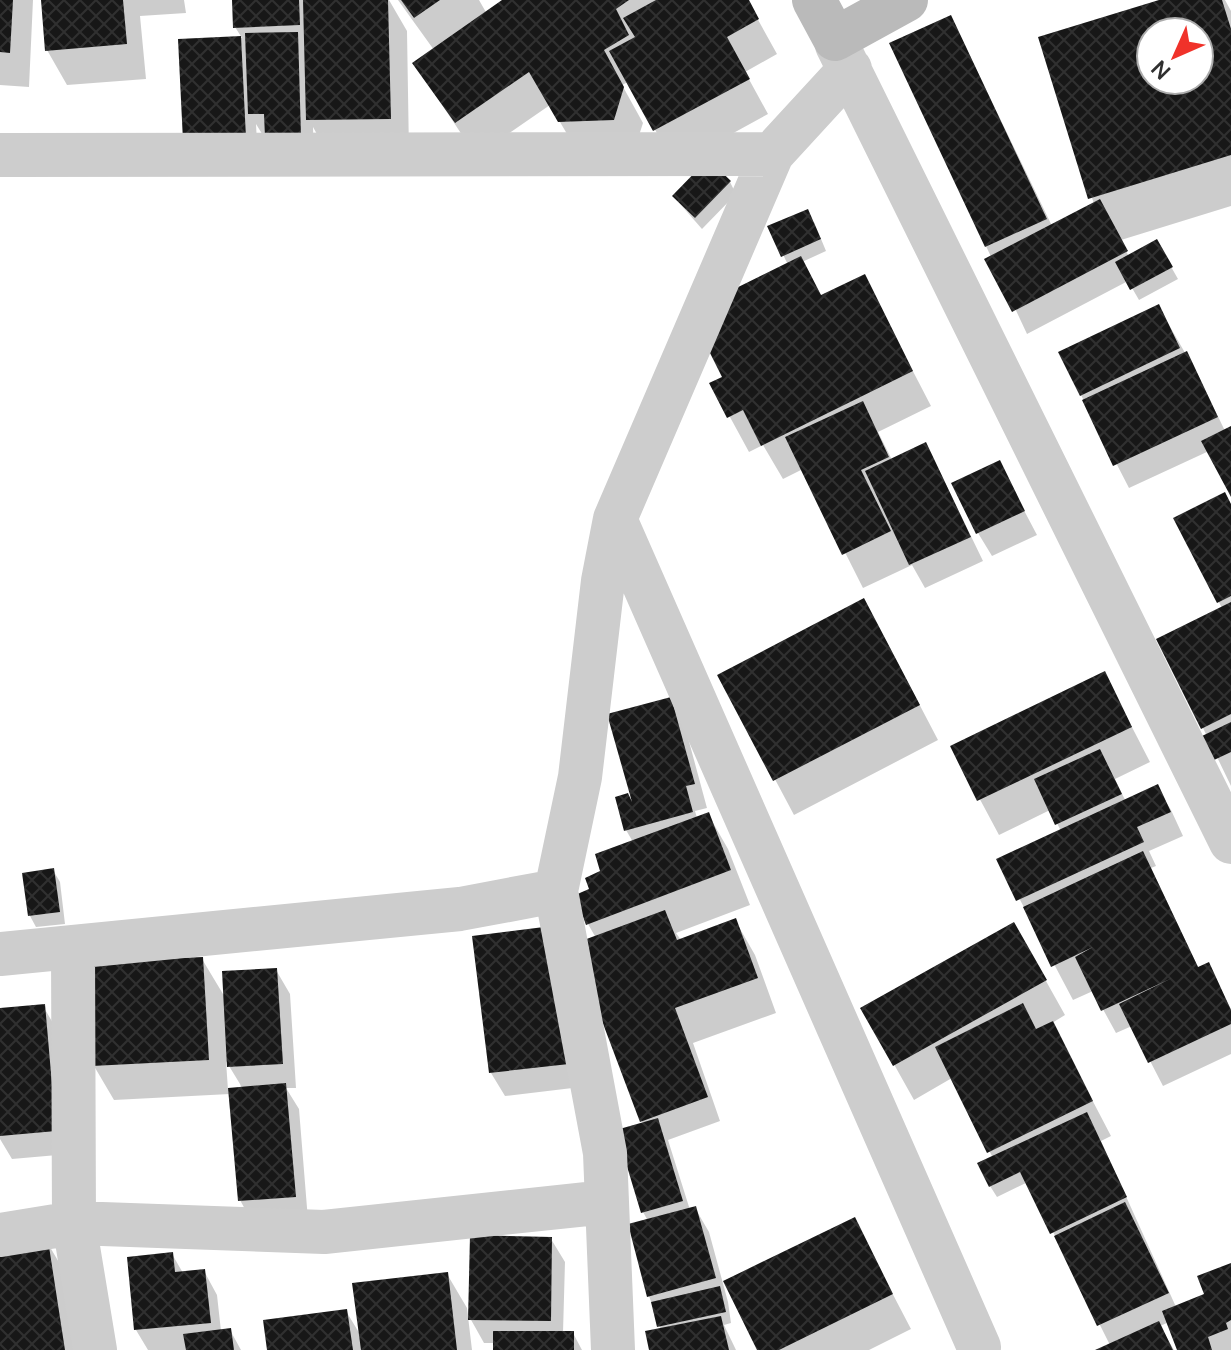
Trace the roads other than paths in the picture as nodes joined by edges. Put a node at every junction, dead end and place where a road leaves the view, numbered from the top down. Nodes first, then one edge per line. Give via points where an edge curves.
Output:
1 (814, 0) edge
2 (906, 0) edge
3 (842, 54) junction
4 (772, 154) junction
5 (0, 155) edge
6 (615, 519) junction
7 (1231, 842) edge
8 (556, 891) junction
9 (73, 947) junction
10 (0, 954) edge
11 (606, 1202) junction
12 (74, 1223) junction
13 (0, 1235) edge
14 (979, 1347) dead end
15 (95, 1350) edge
16 (613, 1350) edge

1 - 3 street
2 - 3 street
3 - 4 street
3 - 7 street
4 - 5 street
4 - 6 street
6 - 8 street via 580,777
6 - 14 street
8 - 9 street via 460,909
8 - 11 street via 605,1153
9 - 10 street
9 - 12 street
11 - 12 street via 324,1232
11 - 16 street
12 - 13 street
12 - 15 street

